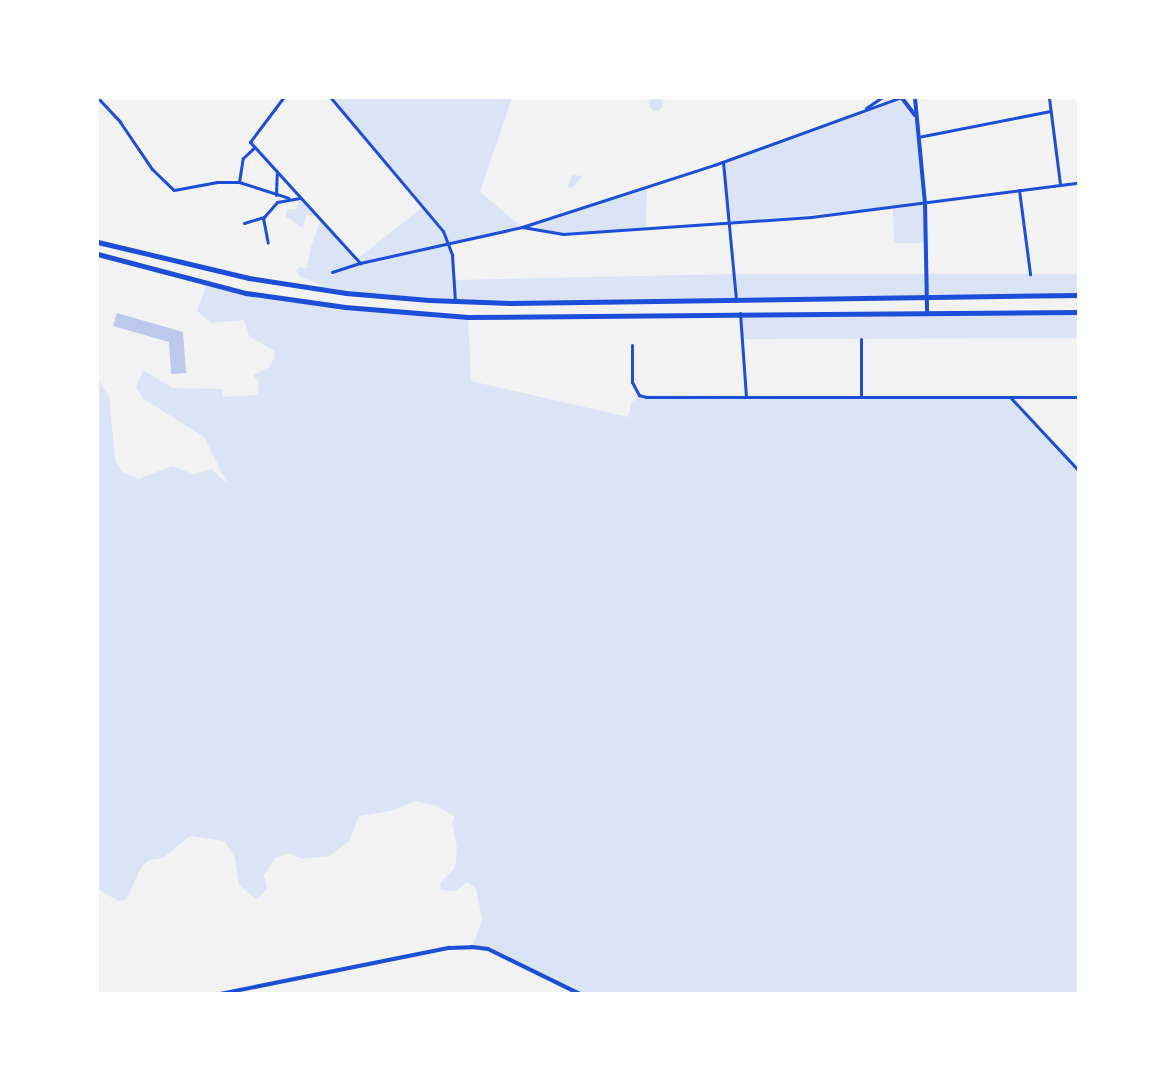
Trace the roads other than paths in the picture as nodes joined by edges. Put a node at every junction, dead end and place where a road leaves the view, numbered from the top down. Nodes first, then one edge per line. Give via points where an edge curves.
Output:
1 (98, 98) edge
2 (283, 98) edge
3 (331, 98) edge
4 (880, 98) edge
5 (900, 98) edge
6 (915, 98) edge
7 (1049, 98) edge
8 (1050, 111) junction
9 (862, 112) junction
10 (916, 119) junction
11 (918, 137) junction
12 (255, 147) junction
13 (723, 162) junction
14 (277, 172) junction
15 (239, 182) junction
16 (1078, 183) edge
17 (1060, 184) junction
18 (1019, 190) junction
19 (276, 195) junction
20 (289, 198) junction
21 (301, 198) junction
22 (925, 203) junction
23 (263, 218) junction
24 (731, 222) junction
25 (244, 223) dead end
26 (522, 227) junction
27 (98, 242) edge
28 (268, 244) dead end
29 (449, 245) junction
30 (98, 254) edge
31 (360, 263) junction
32 (332, 272) dead end
33 (1030, 274) dead end
34 (1078, 295) edge
35 (927, 296) junction
36 (736, 300) junction
37 (455, 302) junction
38 (927, 312) junction
39 (1078, 312) edge
40 (740, 313) junction
41 (860, 339) dead end
42 (632, 345) dead end
43 (861, 396) junction
44 (1078, 396) edge
45 (746, 397) junction
46 (1010, 397) junction
47 (1078, 470) edge
48 (220, 994) edge
49 (580, 994) edge

1 - 15 street via 120,122 152,169 174,190 218,182
2 - 12 street via 250,142
3 - 29 street via 435,219
4 - 9 street
5 - 9 street
5 - 10 street via 911,106
6 - 10 street
7 - 8 street
8 - 11 street
8 - 17 street
9 - 13 street
10 - 11 street
11 - 22 street
12 - 14 street
12 - 15 street via 243,158
13 - 24 street
13 - 26 street
14 - 19 street
14 - 21 street
15 - 19 street
16 - 17 street
17 - 18 street
18 - 22 street
18 - 33 street
19 - 20 street
20 - 21 street
20 - 23 street via 277,202
21 - 31 street
22 - 24 street via 811,218
22 - 35 street
23 - 25 street
23 - 28 street
24 - 26 street via 563,234
24 - 36 street
26 - 29 street
27 - 37 main road via 302,287
29 - 31 street
29 - 37 street
30 - 40 main road via 246,293 346,307 468,317
31 - 32 street
34 - 35 main road
35 - 36 main road
35 - 38 street
36 - 37 main road
38 - 39 main road
38 - 40 main road
40 - 45 street
41 - 43 street
42 - 45 street via 632,382 639,395
43 - 45 street
43 - 46 street
44 - 46 street
46 - 47 street
48 - 49 street via 472,946 496,952

